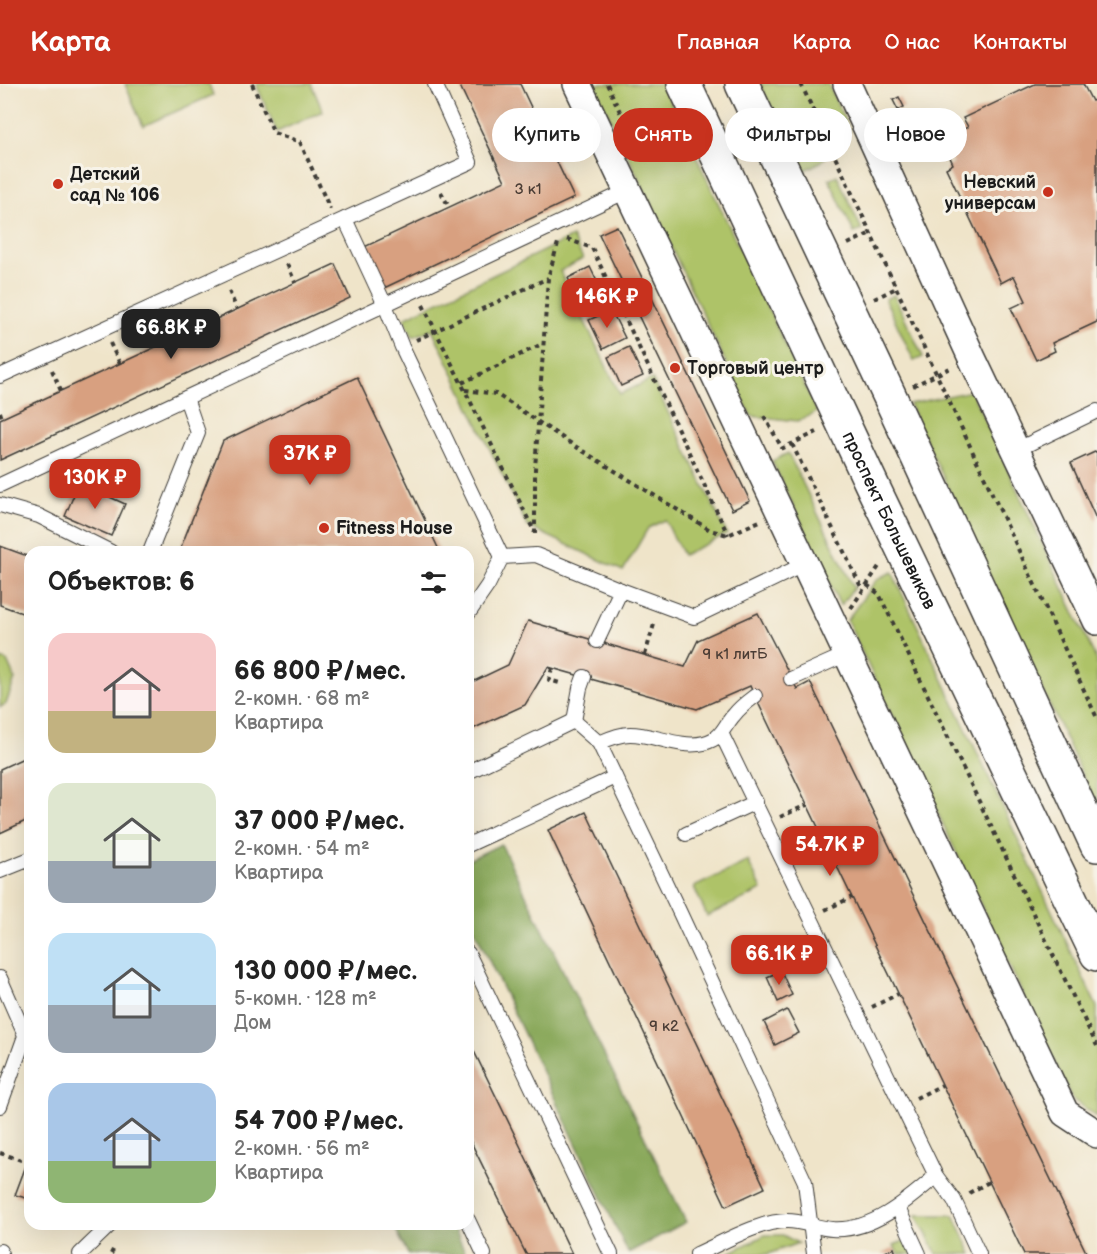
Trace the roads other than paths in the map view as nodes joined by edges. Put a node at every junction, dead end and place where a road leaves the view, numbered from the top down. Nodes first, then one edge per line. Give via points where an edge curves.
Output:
1 (435, 84) edge
2 (577, 84) edge
3 (684, 84) edge
4 (742, 84) edge
5 (847, 84) edge
6 (627, 191) junction
7 (340, 221) junction
8 (385, 305) junction
9 (0, 376) edge
10 (186, 398) junction
11 (1097, 411) edge
12 (1016, 450) junction
13 (0, 485) edge
14 (0, 504) edge
15 (99, 546) edge
16 (152, 546) edge
17 (502, 557) junction
18 (805, 564) junction
19 (621, 590) junction
20 (474, 605) edge
21 (1097, 621) edge
22 (597, 641) dead end
23 (847, 654) junction
24 (791, 680) dead end
25 (582, 683) road end
26 (755, 696) dead end
27 (574, 721) junction
28 (722, 735) junction
29 (598, 743) junction
30 (474, 769) edge
31 (615, 777) junction
32 (756, 802) junction
33 (686, 834) dead end
34 (474, 842) edge
35 (1097, 845) edge
36 (24, 861) edge
37 (0, 871) edge
38 (1097, 954) edge
39 (474, 966) edge
40 (0, 978) edge
41 (24, 1022) edge
42 (24, 1040) edge
43 (0, 1106) edge
44 (1097, 1134) edge
45 (936, 1176) junction
46 (898, 1208) junction
47 (811, 1224) junction
48 (105, 1230) edge
49 (473, 1230) edge
50 (80, 1254) edge
51 (484, 1254) edge
52 (611, 1254) edge
53 (697, 1254) edge
54 (814, 1254) edge
55 (919, 1254) edge
56 (979, 1254) edge

1 - 7 lane via 470,162
2 - 6 street
3 - 38 main road, проспект Большевиков
4 - 35 main road
5 - 12 street
6 - 8 lane
6 - 18 street
7 - 8 lane
7 - 9 lane
8 - 10 lane
8 - 17 lane
10 - 13 lane
10 - 16 lane via 198,433
11 - 12 lane
12 - 21 street
14 - 15 lane via 39,516
17 - 19 lane via 536,555
17 - 20 lane
18 - 19 lane via 694,617
18 - 23 street
19 - 22 lane
23 - 24 lane
23 - 44 street via 1065,1113
25 - 27 lane
26 - 28 lane via 731,717
27 - 29 lane
27 - 30 lane
28 - 29 lane via 704,743 685,744 628,734
28 - 32 lane
29 - 31 lane
31 - 34 lane
31 - 47 lane via 805,1182
32 - 33 lane
32 - 45 lane
36 - 37 lane
39 - 52 lane
40 - 41 lane
42 - 43 lane
45 - 46 lane
45 - 56 lane via 954,1200
46 - 47 lane via 852,1229
46 - 55 lane
47 - 53 lane via 786,1220 759,1226
47 - 54 lane
48 - 50 lane
49 - 51 lane

